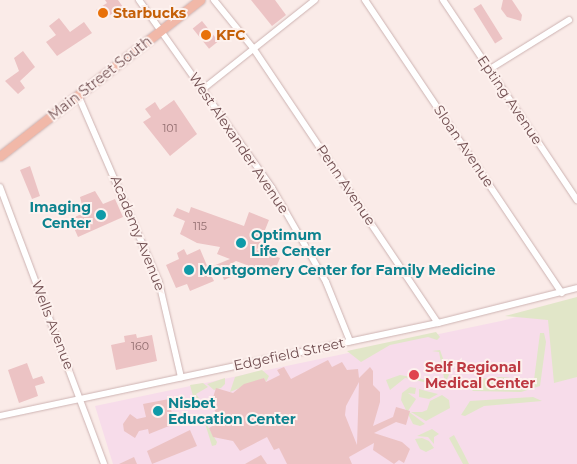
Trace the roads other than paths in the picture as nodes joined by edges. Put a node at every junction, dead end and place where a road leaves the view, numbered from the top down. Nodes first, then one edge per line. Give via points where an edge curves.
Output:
1 (139, 0) edge
2 (200, 0) edge
3 (214, 0) edge
4 (314, 0) edge
5 (364, 0) edge
6 (444, 0) edge
7 (569, 20) dead end
8 (160, 29) junction
9 (253, 48) junction
10 (490, 69) junction
11 (203, 89) junction
12 (78, 95) junction
13 (0, 156) edge
14 (0, 186) edge
15 (577, 200) edge
16 (577, 288) edge
17 (562, 293) junction
18 (438, 323) junction
19 (350, 340) junction
20 (181, 377) junction
21 (80, 399) junction
22 (0, 416) edge
23 (104, 464) edge

1 - 8 street, West Alexander Avenue
2 - 8 main road, Main Street South
3 - 9 street, Penn Avenue
4 - 9 street
5 - 17 street, Sloan Avenue
6 - 10 street, Epting Avenue
7 - 10 street
8 - 11 street, West Alexander Avenue
8 - 12 main road, Main Street South
9 - 11 street
9 - 18 street, Penn Avenue
10 - 15 street, Epting Avenue
11 - 19 street, West Alexander Avenue via 297,230 326,282
12 - 13 main road, Main Street South
12 - 20 street, Academy Avenue via 159,282
14 - 21 street, Wells Avenue
16 - 17 street, Edgefield Street
17 - 18 street, Edgefield Street
18 - 19 street, Edgefield Street
19 - 20 street, Edgefield Street
20 - 21 street, Edgefield Street
21 - 22 street, Edgefield Street
21 - 23 street, Wells Avenue

